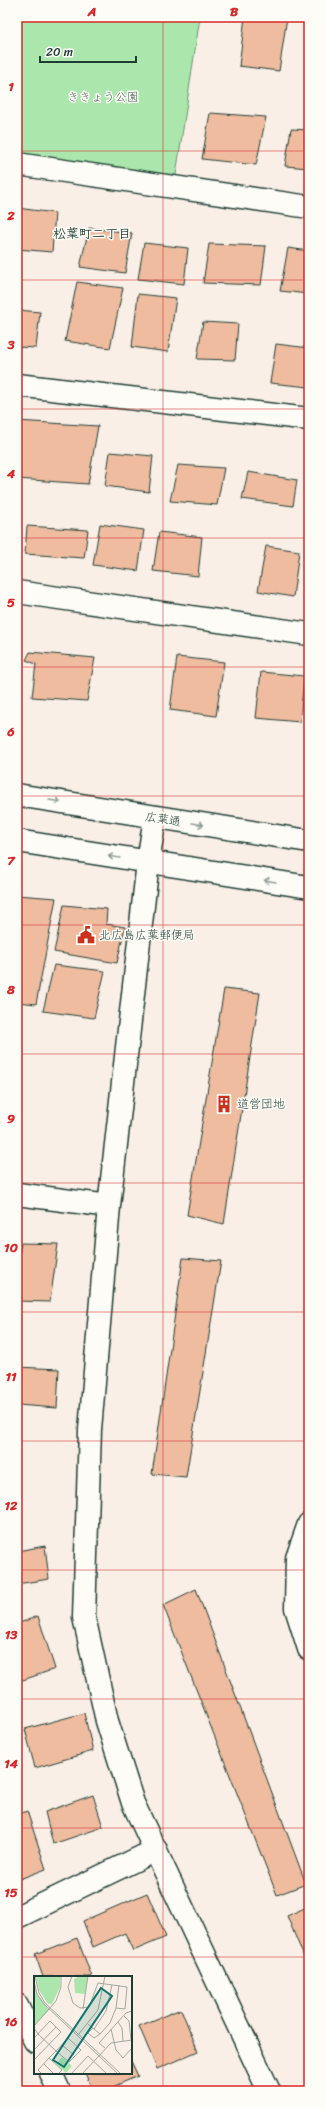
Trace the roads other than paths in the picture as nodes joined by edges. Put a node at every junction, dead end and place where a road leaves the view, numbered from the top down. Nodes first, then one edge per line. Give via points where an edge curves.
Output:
1 (17, 164) edge
2 (309, 207) edge
3 (17, 385) edge
4 (309, 419) edge
5 (17, 592) edge
6 (309, 634) edge
7 (17, 794) edge
8 (155, 817) junction
9 (17, 841) edge
10 (309, 841) edge
11 (148, 862) junction
12 (309, 886) edge
13 (17, 1194) edge
14 (109, 1206) junction
15 (309, 1524) edge
16 (309, 1649) edge
17 (156, 1850) junction
18 (17, 1917) edge
19 (17, 2005) edge
20 (34, 2039) edge
21 (51, 2074) edge
22 (58, 2091) edge
23 (269, 2091) edge

1 - 2 street
3 - 4 street
5 - 6 street
7 -> 8 street, 広葉通
8 -> 10 street, 広葉通
8 - 11 street
11 -> 9 street
12 -> 11 street
11 - 14 street
13 - 14 street
14 - 17 street via 90,1430 84,1617 107,1721 133,1803
15 - 16 street via 297,1558 296,1608
17 - 18 street
17 - 23 street
19 - 20 street
21 - 22 street

